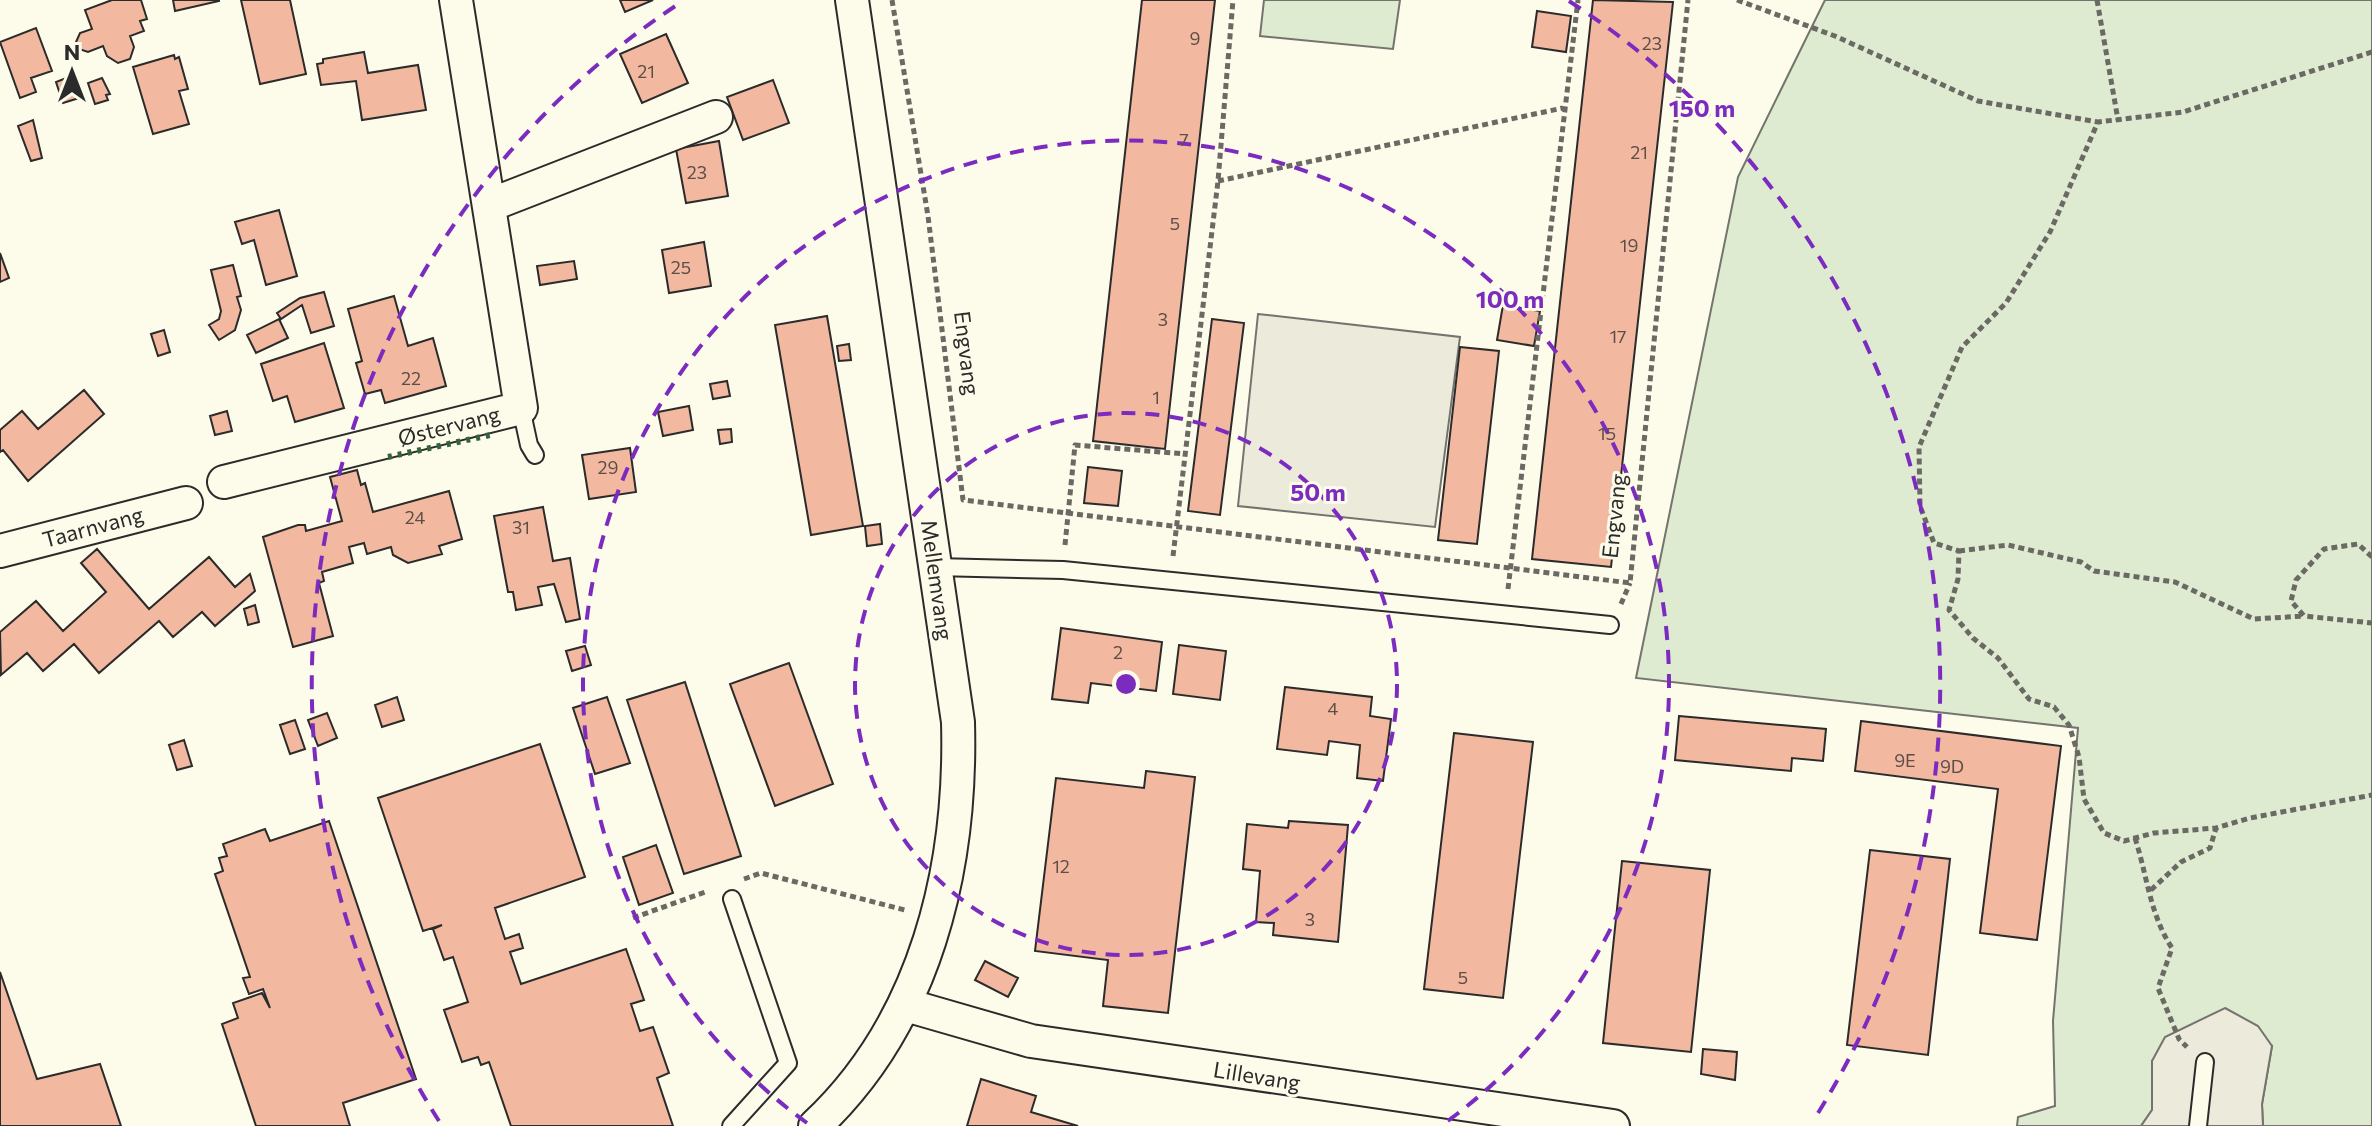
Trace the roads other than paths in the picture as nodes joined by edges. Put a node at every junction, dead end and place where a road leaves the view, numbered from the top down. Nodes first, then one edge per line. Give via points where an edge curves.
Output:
1 (456, 0) edge
2 (852, 0) edge
3 (716, 117) dead end
4 (490, 205) junction
5 (521, 408) junction
6 (535, 455) dead end
7 (224, 482) dead end
8 (186, 503) dead end
9 (0, 551) edge
10 (935, 567) junction
11 (1610, 625) dead end
12 (732, 899) dead end
13 (906, 1005) junction
14 (2205, 1062) road end
15 (731, 1126) edge
16 (815, 1126) edge
17 (1613, 1126) edge
18 (2198, 1126) edge

1 - 4 street, Østervang
2 - 10 street, Mellemvang
3 - 4 street
4 - 5 street, Østervang
5 - 6 lane
5 - 7 street, Østervang
8 - 9 street, Taarnvang
10 - 11 lane via 1063,570
10 - 13 street, Mellemvang via 958,722 959,770 954,845 936,919
12 - 15 lane via 788,1063
13 - 16 street, Mellemvang via 869,1062
13 - 17 street, Lillevang via 1031,1041
14 - 18 lane

